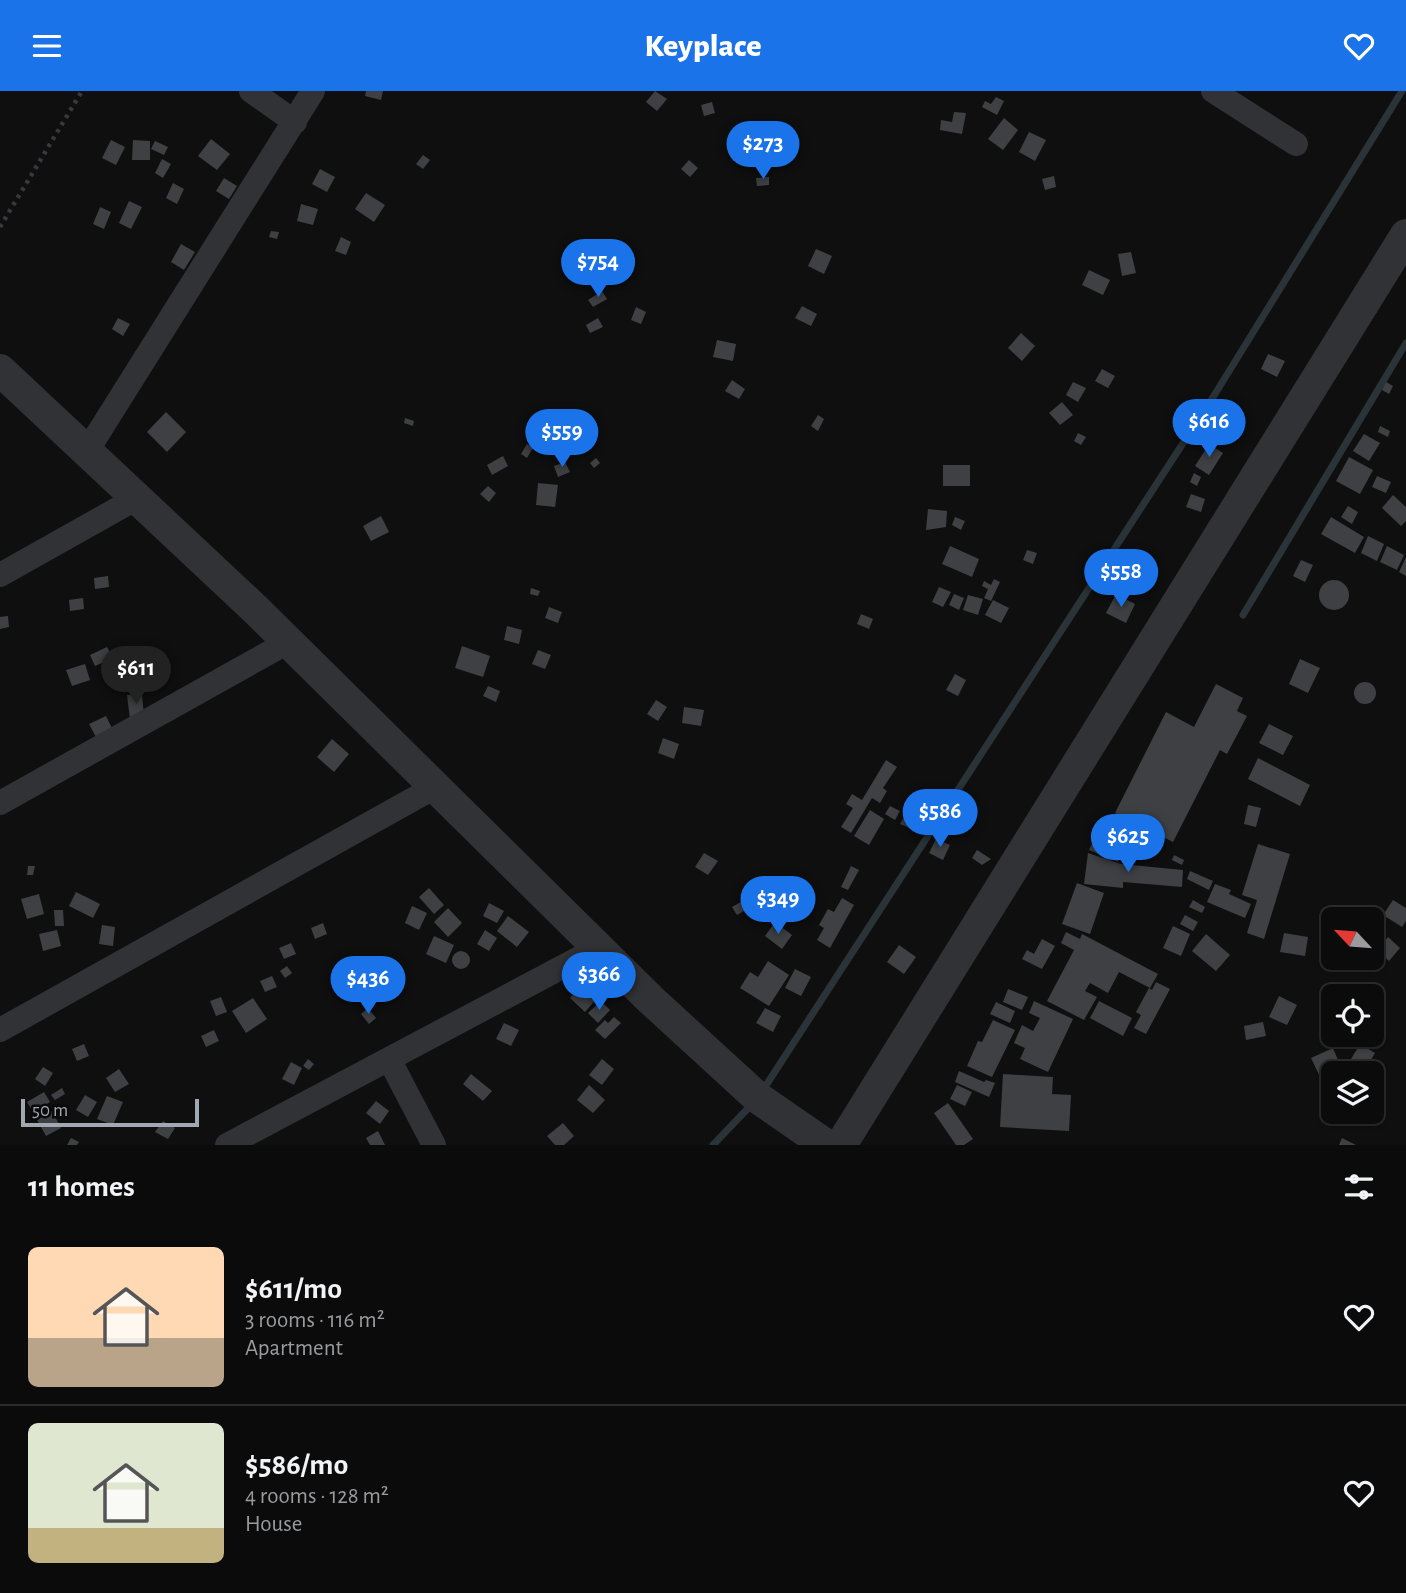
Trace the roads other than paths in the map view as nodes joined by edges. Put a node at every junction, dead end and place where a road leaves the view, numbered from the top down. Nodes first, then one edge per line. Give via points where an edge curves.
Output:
1 (251, 91) edge
2 (313, 91) edge
3 (1218, 92) edge
4 (295, 122) junction
5 (1296, 144) dead end
6 (1406, 235) edge
7 (0, 370) edge
8 (87, 451) junction
9 (137, 498) junction
10 (0, 575) edge
11 (288, 642) junction
12 (436, 787) junction
13 (0, 803) edge
14 (598, 948) junction
15 (0, 1030) edge
16 (390, 1059) junction
17 (228, 1145) edge
18 (435, 1145) edge
19 (826, 1145) edge
20 (841, 1145) edge

1 - 4 street
2 - 4 street
3 - 5 street
4 - 8 street
6 - 20 street
7 - 8 street
8 - 9 street
9 - 10 street
9 - 11 street
11 - 12 street
11 - 13 street
12 - 14 street
12 - 15 street
14 - 16 street
14 - 19 street via 758,1098
16 - 17 street
16 - 18 street

